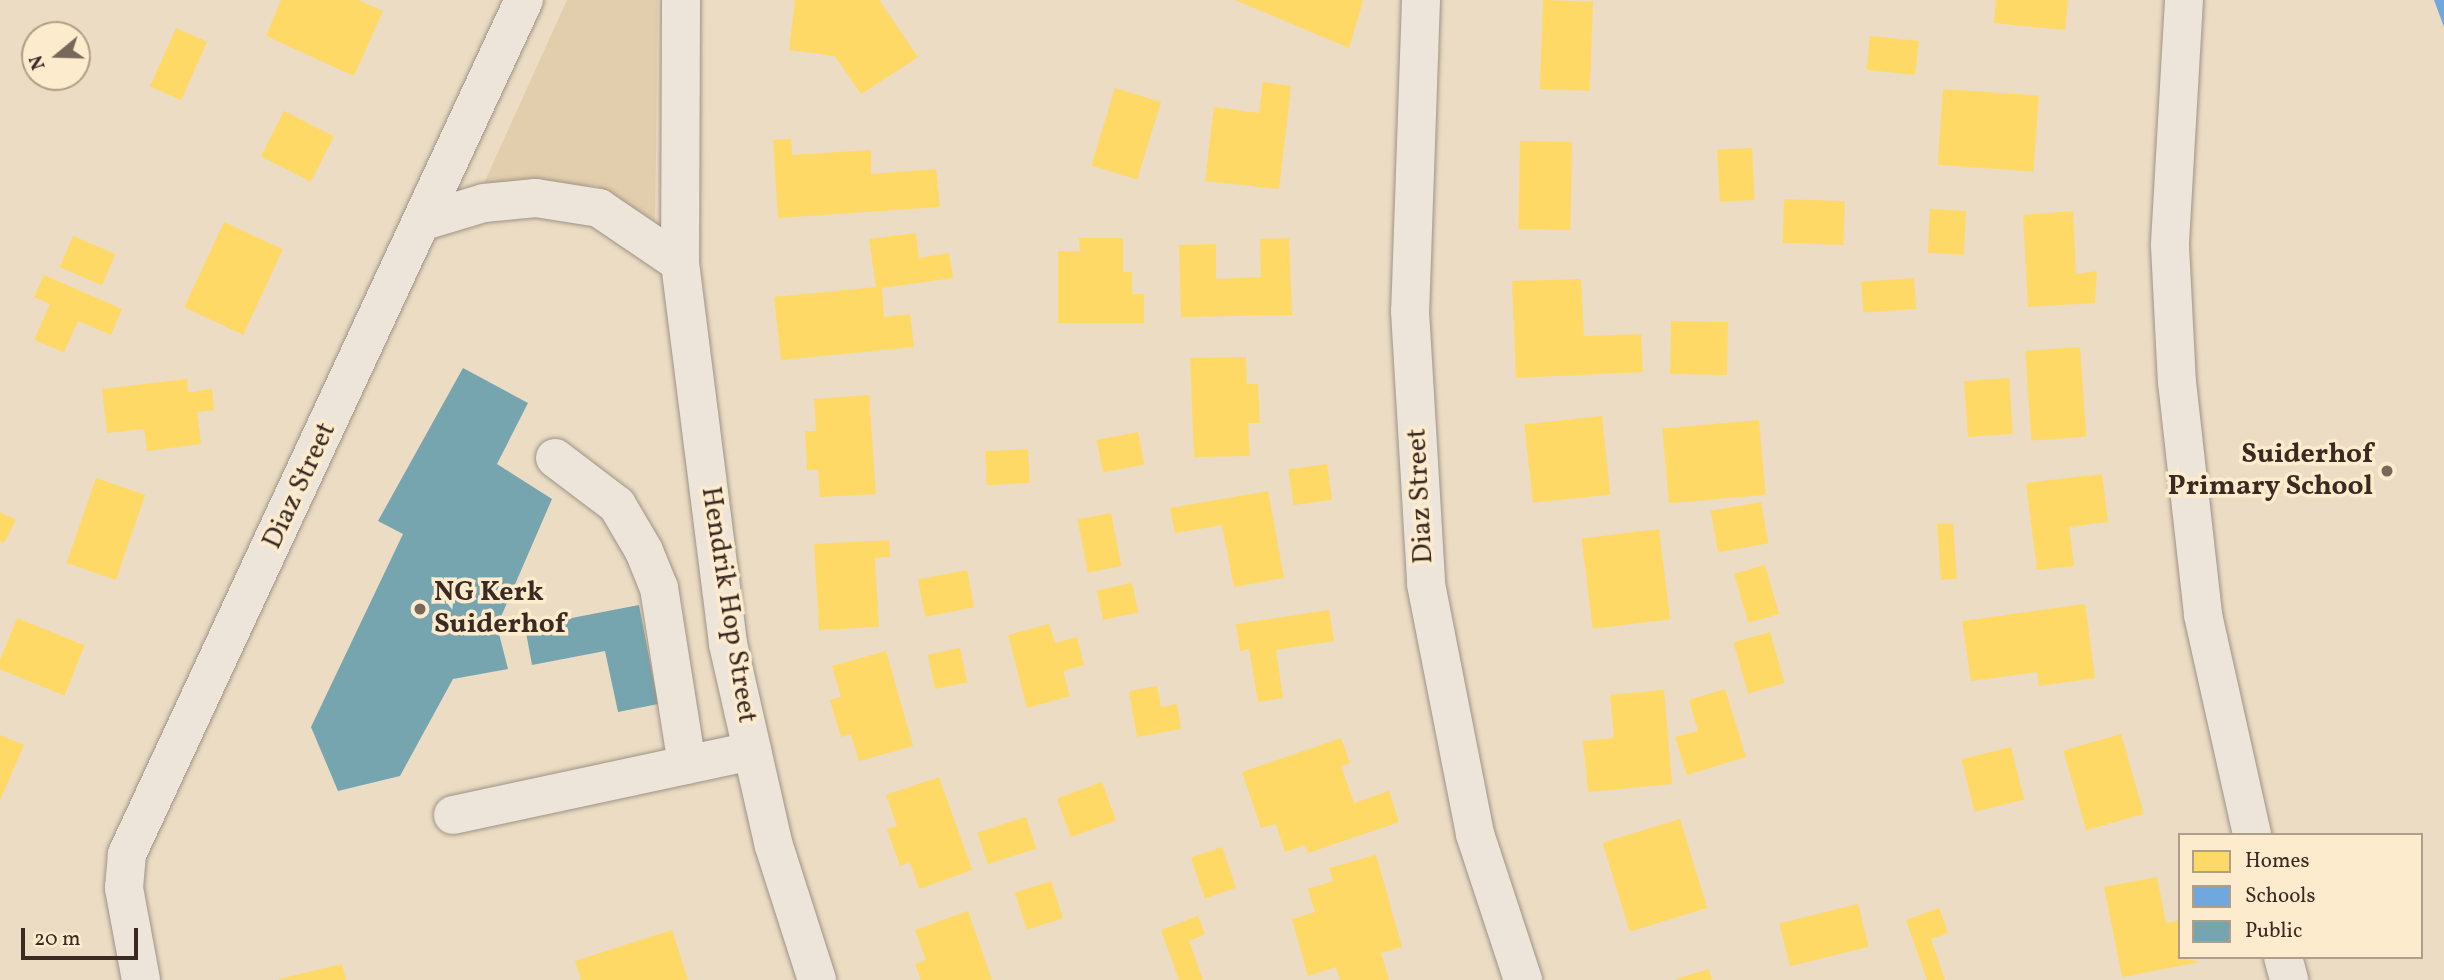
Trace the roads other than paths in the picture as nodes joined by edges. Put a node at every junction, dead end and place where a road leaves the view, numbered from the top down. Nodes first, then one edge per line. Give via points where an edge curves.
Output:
1 (524, 0) edge
2 (681, 0) edge
3 (1421, 0) edge
4 (2184, 0) edge
5 (427, 220) junction
6 (680, 264) junction
7 (555, 458) dead end
8 (752, 751) junction
9 (687, 765) junction
10 (453, 815) dead end
11 (2252, 833) edge
12 (2284, 959) edge
13 (141, 980) edge
14 (817, 980) edge
15 (1523, 980) edge
16 (2289, 980) edge

1 - 5 street, Diaz Street
2 - 6 street, Hendrik Hop Street
3 - 15 street, Diaz Street via 1410,311 1426,584 1475,834
4 - 11 street via 2170,246 2177,382 2203,615
5 - 6 street via 484,203 536,198 599,208
5 - 13 street, Diaz Street via 127,855 124,888
6 - 8 street, Hendrik Hop Street via 728,644
7 - 9 street via 617,505 644,551 659,589
8 - 9 street
8 - 14 street, Hendrik Hop Street
9 - 10 street
12 - 16 street

